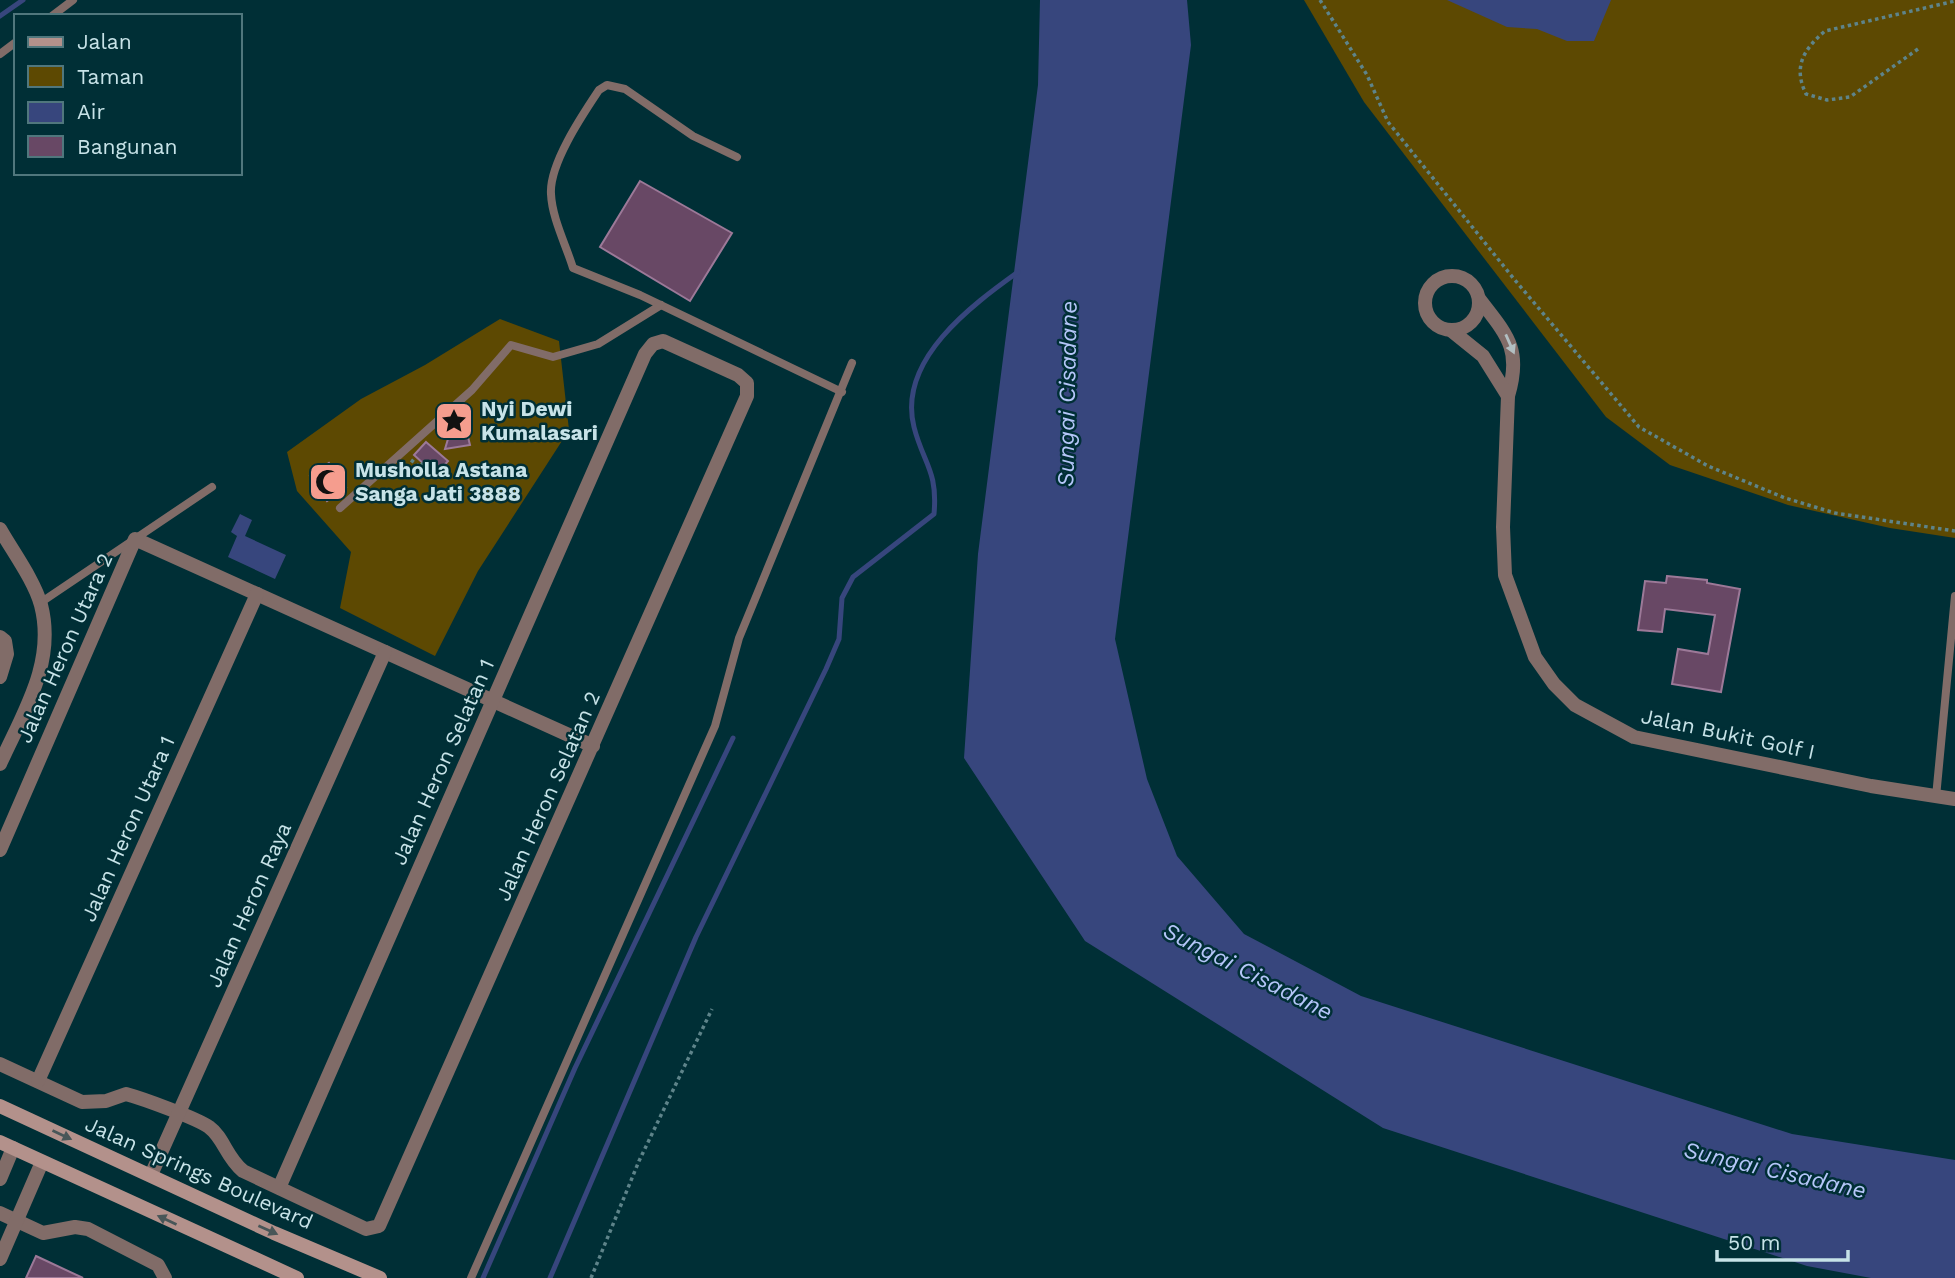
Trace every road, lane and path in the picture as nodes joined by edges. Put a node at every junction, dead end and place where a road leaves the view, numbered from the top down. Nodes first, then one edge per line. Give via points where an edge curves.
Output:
1 (73, 0) edge
2 (1320, 0) edge
3 (1955, 1) edge
4 (55, 14) edge
5 (1918, 49) dead end
6 (737, 158) dead end
7 (1479, 300) junction
8 (661, 305) junction
9 (1452, 331) junction
10 (645, 354) joint
11 (852, 363) dead end
12 (842, 392) junction
13 (1508, 396) junction
14 (212, 487) dead end
15 (340, 508) dead end
16 (0, 529) edge
17 (1955, 531) edge
18 (135, 539) junction
19 (257, 594) junction
20 (1955, 596) edge
21 (40, 603) junction
22 (0, 637) edge
23 (385, 652) junction
24 (0, 677) edge
25 (492, 701) junction
26 (593, 746) junction
27 (0, 764) edge
28 (1936, 797) junction
29 (1955, 799) edge
30 (0, 850) edge
31 (712, 1009) dead end
32 (0, 1064) edge
33 (38, 1081) junction
34 (0, 1106) edge
35 (178, 1115) junction
36 (7, 1145) edge
37 (42, 1162) junction
38 (151, 1175) junction
39 (0, 1179) edge
40 (279, 1188) junction
41 (0, 1213) edge
42 (17, 1221) junction
43 (0, 1259) edge
44 (359, 1266) junction
45 (165, 1278) edge
46 (297, 1278) edge
47 (348, 1278) edge
48 (380, 1278) edge
49 (471, 1278) edge
50 (591, 1278) edge

1 - 4 lane
2 - 17 path via 1367,75 1388,122 1639,427 1709,466 1784,498 1835,513
3 - 5 path via 1825,32 1800,61 1799,79 1806,94 1827,100 1850,97
6 - 8 lane via 693,136 625,89 607,85 593,99 558,161 551,179 551,200 573,268
7 - 9 street via 1469,324
7 - 9 street, Jalan Bukit Golf I via 1472,284 1457,276 1433,284 1427,291 1425,309 1435,325
7 -> 13 street, Jalan Bukit Golf I via 1506,334 1515,355
8 - 12 lane
8 - 15 lane via 598,344 553,357 511,345 472,390
9 - 13 street, Jalan Bukit Golf I via 1483,356
10 - 25 street, Jalan Heron Selatan 1
10 - 26 street, Jalan Heron Selatan 2 via 663,341 738,375 747,383 747,396
11 - 12 lane
12 - 49 lane via 742,628 715,726
13 - 28 street, Jalan Bukit Golf I via 1503,527 1506,575 1535,657 1575,705 1634,737
14 - 18 lane
16 - 21 street
18 - 19 street
18 - 21 lane
18 - 30 street, Jalan Heron Utara 2
19 - 23 street
19 - 33 street, Jalan Heron Utara 1
20 - 28 lane
21 - 27 street via 46,642 39,679
22 - 24 street via 7,654
23 - 25 street
23 - 35 street, Jalan Heron Raya
25 - 26 street
25 - 40 street, Jalan Heron Selatan 1
26 - 40 street, Jalan Heron Selatan 2 via 379,1226 366,1229
28 - 29 street, Jalan Bukit Golf I
31 - 50 path via 639,1161
32 - 33 street
33 - 35 street via 82,1102 126,1094
34 -> 38 main road, Jalan Springs Boulevard
35 - 38 street, Jalan Heron Raya
35 - 40 street via 209,1127 230,1160
36 - 37 main road
36 - 39 street
37 - 42 street
46 -> 37 main road
38 -> 44 main road, Jalan Springs Boulevard via 274,1233
41 - 42 street
42 - 43 street
42 - 45 street via 50,1234 75,1227 88,1229 158,1265
44 - 47 main road
44 - 48 main road, Jalan Springs Boulevard

